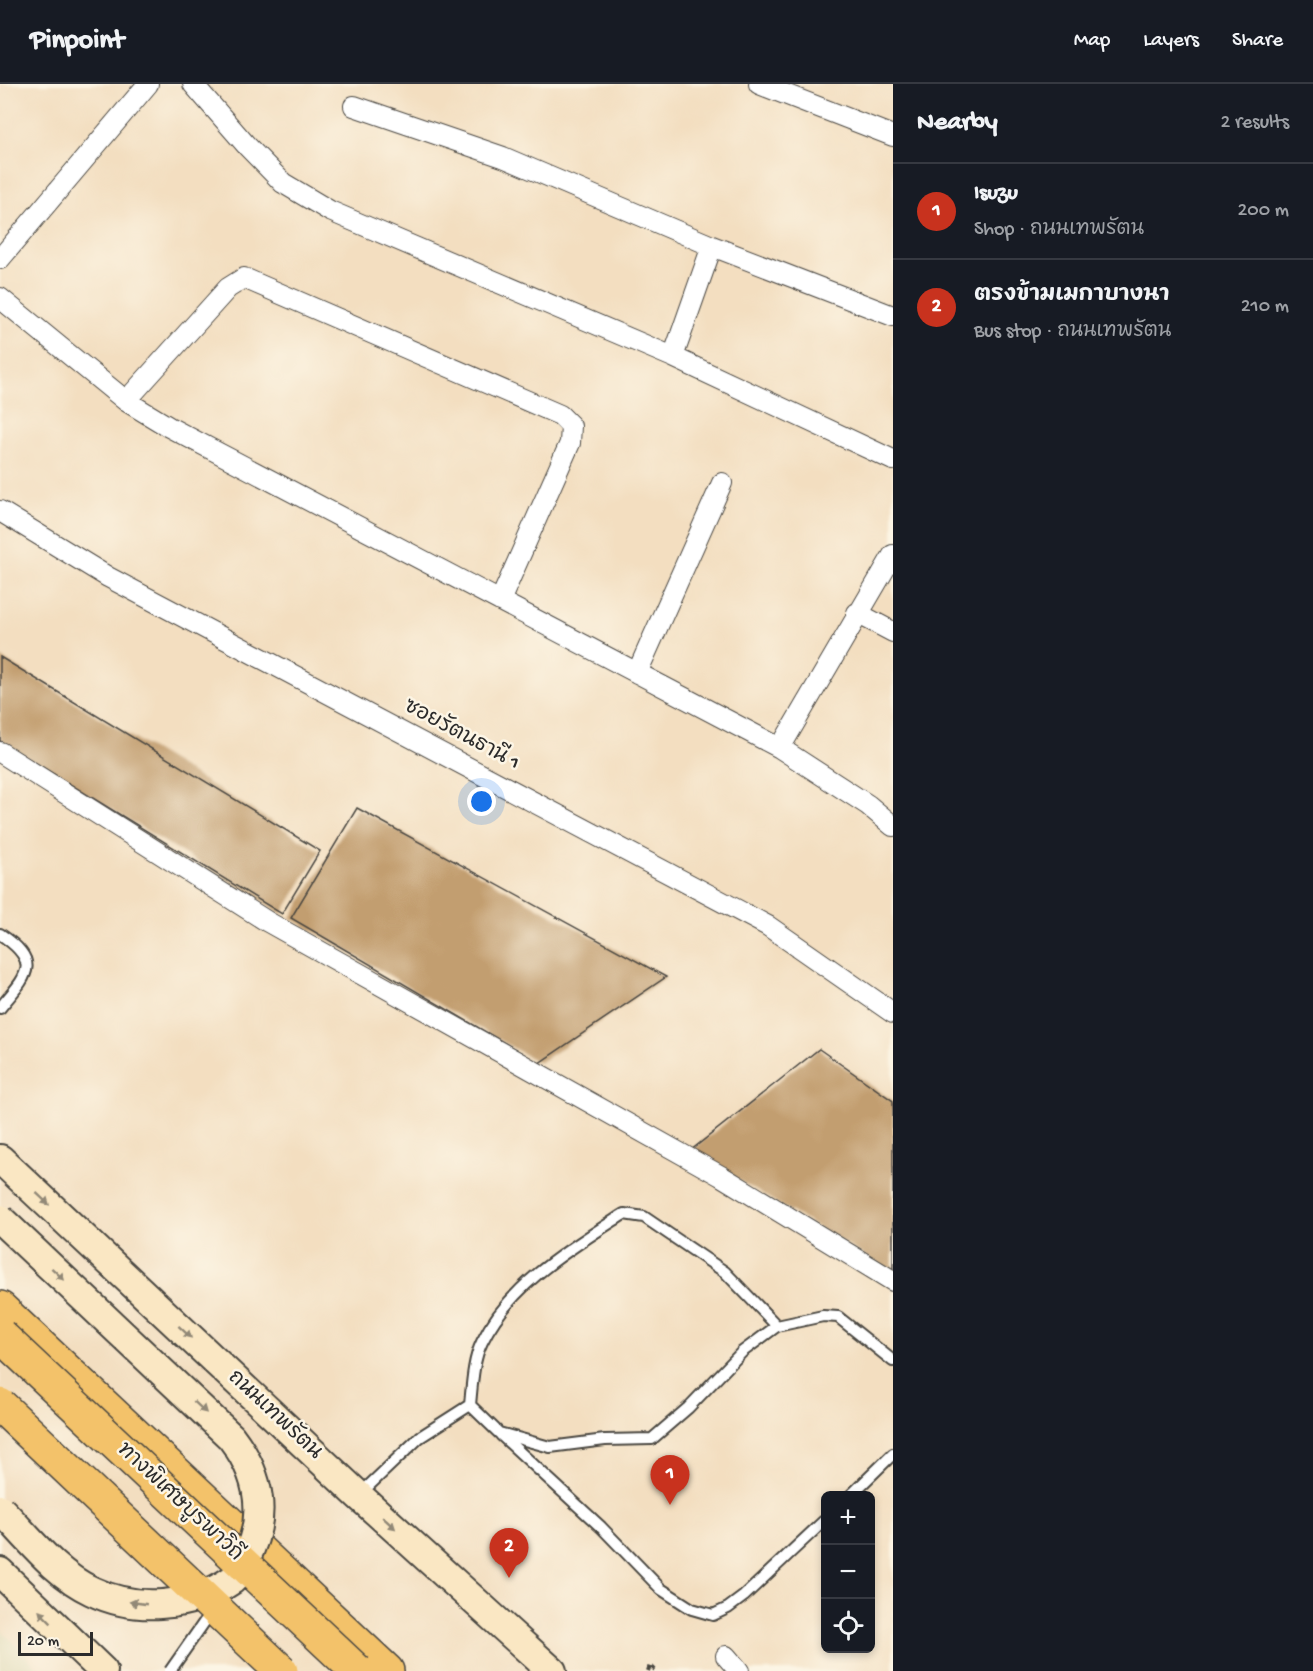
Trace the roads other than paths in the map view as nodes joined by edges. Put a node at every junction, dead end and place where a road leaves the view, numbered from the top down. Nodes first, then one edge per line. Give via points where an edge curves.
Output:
1 (148, 84) edge
2 (193, 84) edge
3 (759, 84) edge
4 (354, 106) dead end
5 (893, 136) edge
6 (712, 246) junction
7 (0, 259) edge
8 (0, 297) edge
9 (893, 316) edge
10 (673, 357) junction
11 (126, 402) junction
12 (893, 460) edge
13 (722, 483) dead end
14 (0, 511) edge
15 (893, 555) edge
16 (500, 601) junction
17 (857, 613) junction
18 (893, 632) edge
19 (638, 673) junction
20 (780, 748) junction
21 (0, 752) edge
22 (893, 826) edge
23 (0, 934) edge
24 (0, 1008) edge
25 (893, 1013) edge
26 (0, 1159) edge
27 (0, 1219) edge
28 (893, 1281) edge
29 (0, 1308) edge
30 (777, 1326) junction
31 (0, 1335) edge
32 (893, 1360) edge
33 (470, 1405) junction
34 (0, 1406) edge
35 (0, 1427) edge
36 (499, 1433) junction
37 (893, 1454) edge
38 (855, 1491) edge
39 (358, 1495) junction
40 (0, 1509) edge
41 (821, 1523) edge
42 (0, 1572) edge
43 (234, 1579) junction
44 (103, 1671) edge
45 (170, 1671) edge
46 (262, 1671) edge
47 (282, 1671) edge
48 (357, 1671) edge
49 (387, 1671) edge
50 (552, 1671) edge

1 - 7 street
2 - 10 street via 283,183 330,211
3 - 5 street
4 - 6 street via 502,157
6 - 9 street
6 - 10 street
8 - 11 street
10 - 12 street
11 - 16 street
11 - 16 street via 228,288 244,278 560,415 571,426 570,443
13 - 19 street
14 - 25 street, ซอยรัตนธานี 1 via 108,577 768,926
15 - 17 street
16 - 19 street
17 - 18 street
17 - 20 street
19 - 20 street
20 - 22 street via 868,805
21 - 28 street via 268,922 721,1176
23 - 24 lane via 25,954 28,964 27,976
26 -> 39 main road, ถนนเทพรัตน
27 -> 43 main road, bridge via 208,1415 246,1457 254,1475 258,1516 248,1554
29 - 49 highway
30 - 32 lane via 823,1316 838,1317
30 - 33 lane via 725,1272 644,1217 624,1214 512,1296 481,1343
30 - 36 lane via 742,1352 652,1439 550,1447
31 - 48 highway, ทางพิเศษบูรพาวิถี, bridge
33 - 36 lane
33 - 39 lane via 420,1437
34 - 47 highway, bridge
35 - 46 highway
36 - 41 lane via 601,1527 661,1589 692,1609 713,1615 744,1596
37 - 38 lane
39 -> 50 main road, ถนนเทพรัตน
43 -> 40 main road, bridge via 198,1596 160,1605 113,1599 69,1578
44 -> 42 main road
43 - 45 lane, bridge

